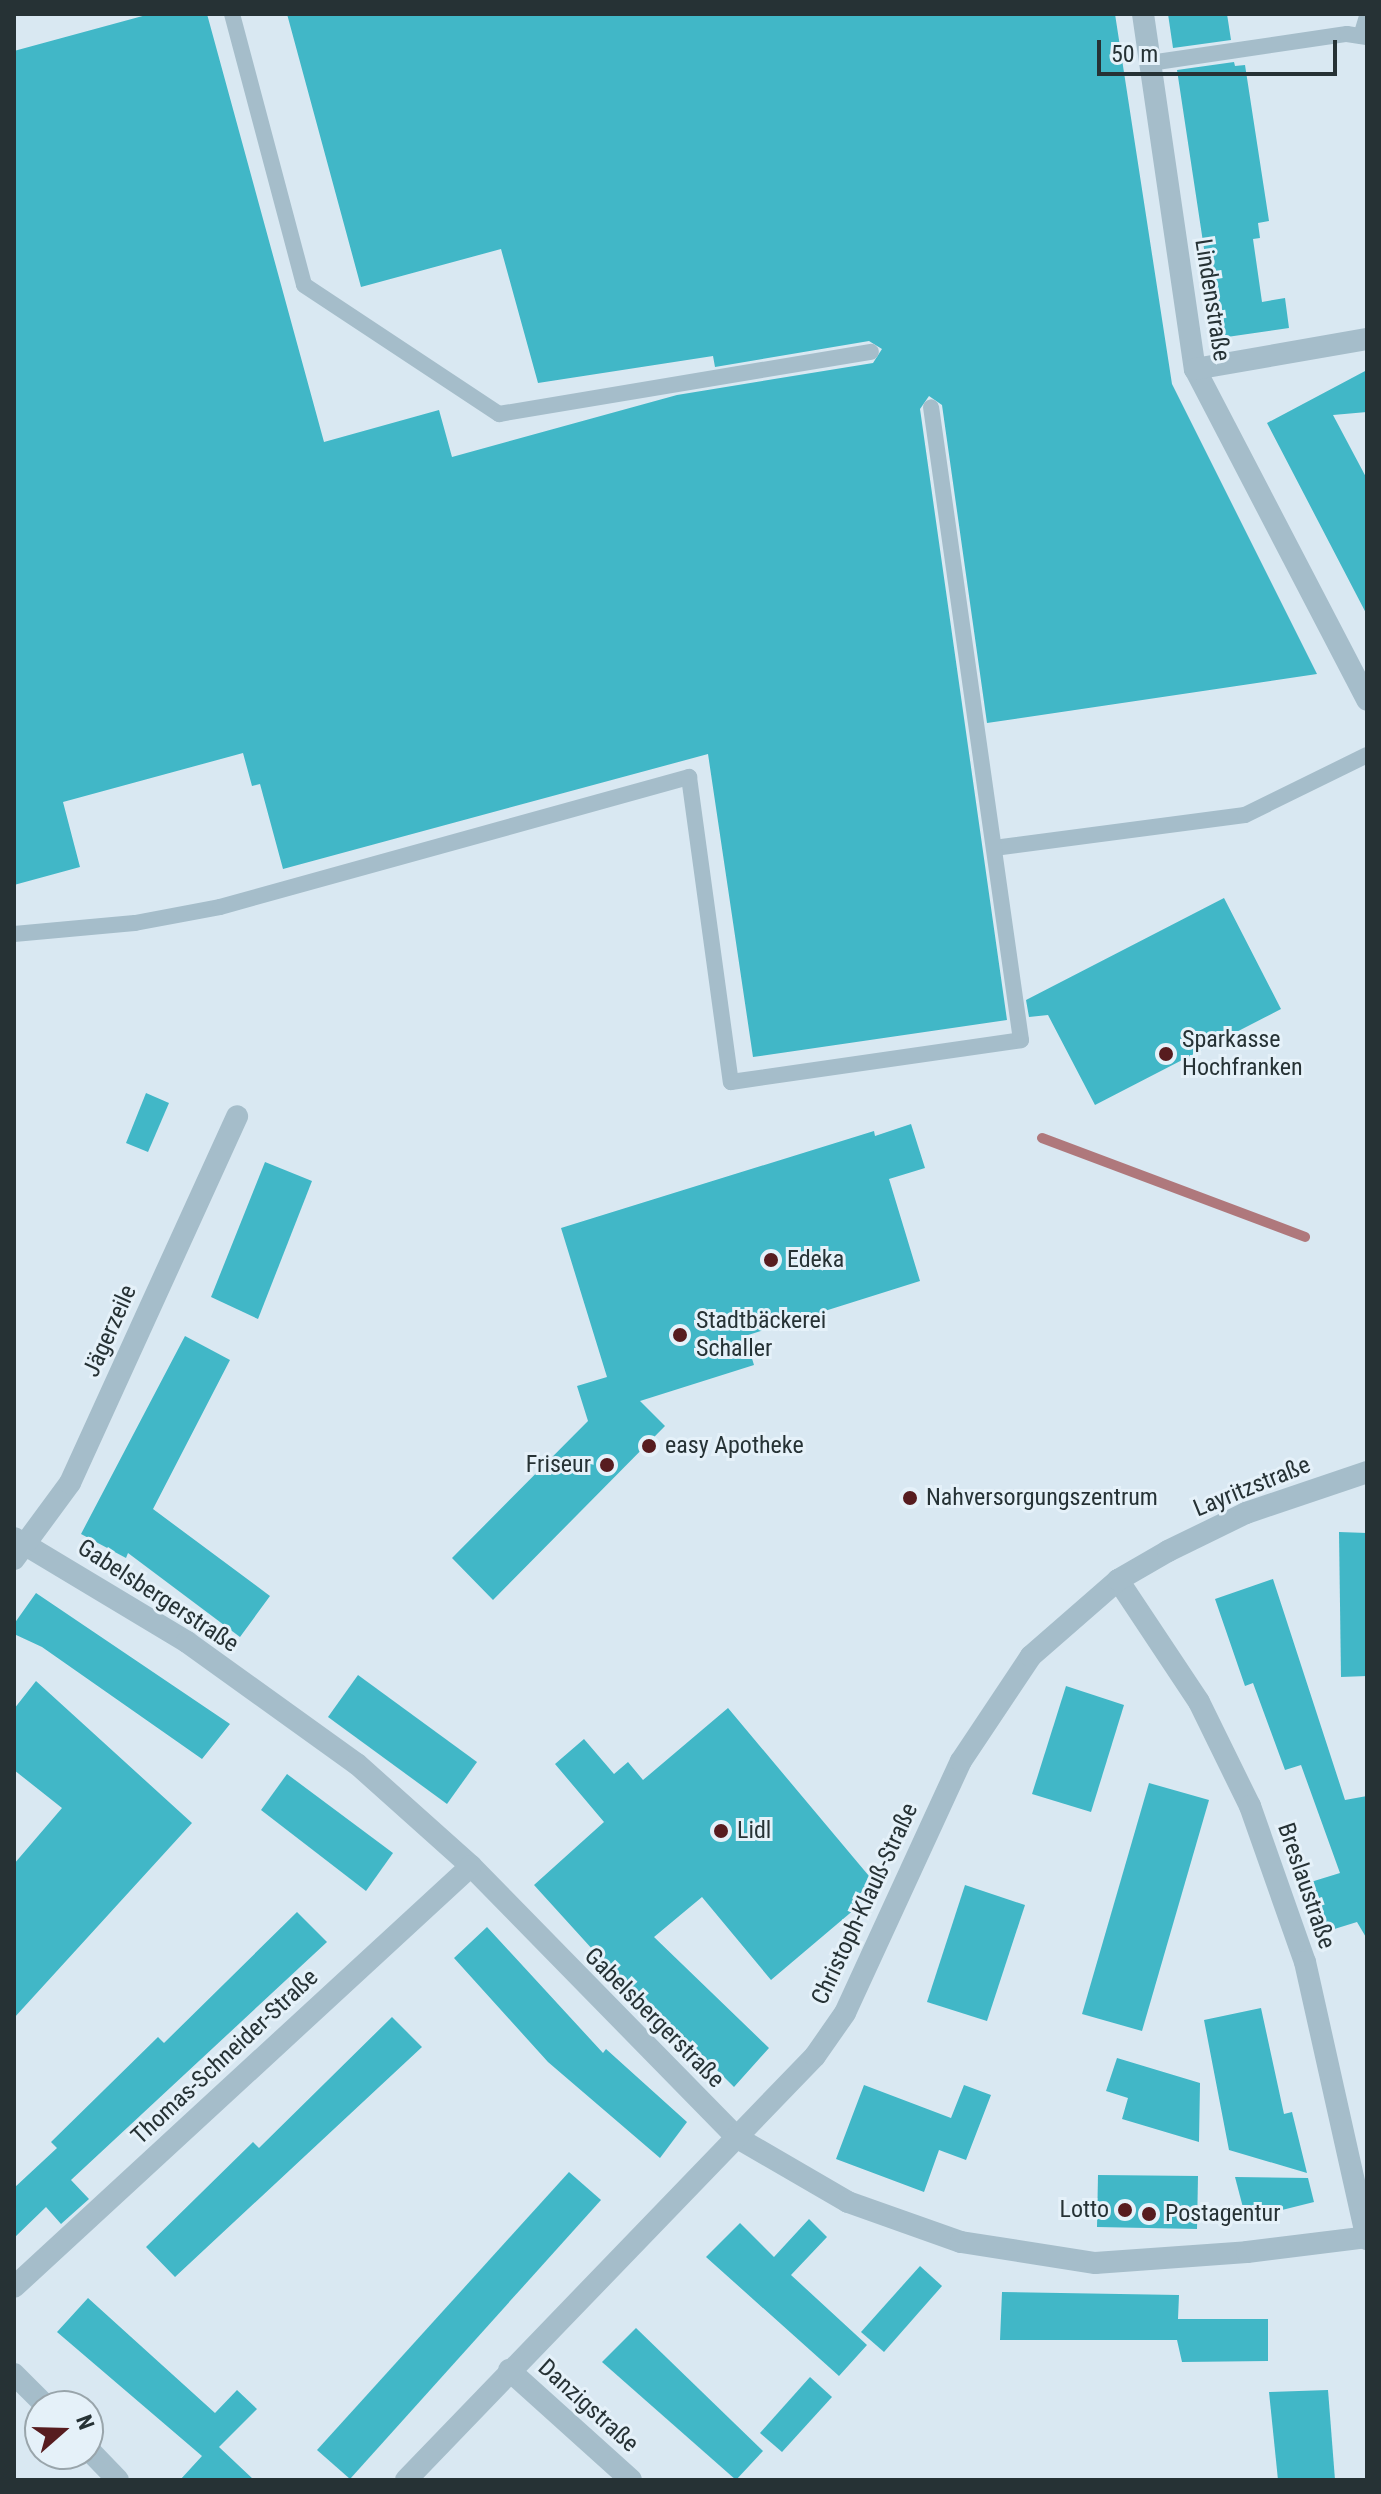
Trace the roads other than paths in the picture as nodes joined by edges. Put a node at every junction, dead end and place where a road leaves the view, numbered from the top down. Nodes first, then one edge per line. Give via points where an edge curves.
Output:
1 (232, 14) edge
2 (1143, 14) edge
3 (1367, 16) edge
4 (1364, 37) edge
5 (1150, 63) junction
6 (1367, 339) edge
7 (871, 352) dead end
8 (1195, 369) junction
9 (931, 407) dead end
10 (1367, 700) edge
11 (1367, 755) edge
12 (994, 848) junction
13 (14, 934) edge
14 (237, 1116) dead end
15 (1367, 1472) edge
16 (18, 1547) edge
17 (1118, 1580) junction
18 (471, 1866) junction
19 (736, 2137) junction
20 (1367, 2237) edge
21 (14, 2287) edge
22 (509, 2370) junction
23 (14, 2374) edge
24 (30, 2390) edge
25 (104, 2466) edge
26 (118, 2480) edge
27 (406, 2480) edge
28 (631, 2480) edge

1 - 7 lane via 304,285 499,414
2 - 5 street, Lindenstraße
3 - 4 lane
4 - 5 lane via 1347,34
5 - 8 street, Lindenstraße
6 - 8 street
8 - 10 street, Lindenstraße
9 - 12 lane
11 - 12 lane via 1245,815
12 - 13 lane via 1021,1040 731,1082 689,777 220,907 135,923
14 - 16 street, Jägerzeile via 70,1483
15 - 17 street, Layritzstraße via 1246,1513
16 - 18 street, Gabelsbergerstraße via 187,1642 357,1764
17 - 19 street, Christoph-Klauß-Straße via 1012,1679 961,1761 845,2013 806,2066
17 - 20 street, Breslaustraße via 1199,1702 1250,1806 1305,1962
18 - 19 street, Gabelsbergerstraße
18 - 21 street, Thomas-Schneider-Straße
19 - 20 street, Gabelsbergerstraße via 848,2202 961,2242 1095,2263
19 - 22 street, Christoph-Klauß-Straße
22 - 27 street, Christoph-Klauß-Straße
22 - 28 street, Danzigstraße
23 - 24 street
25 - 26 street

